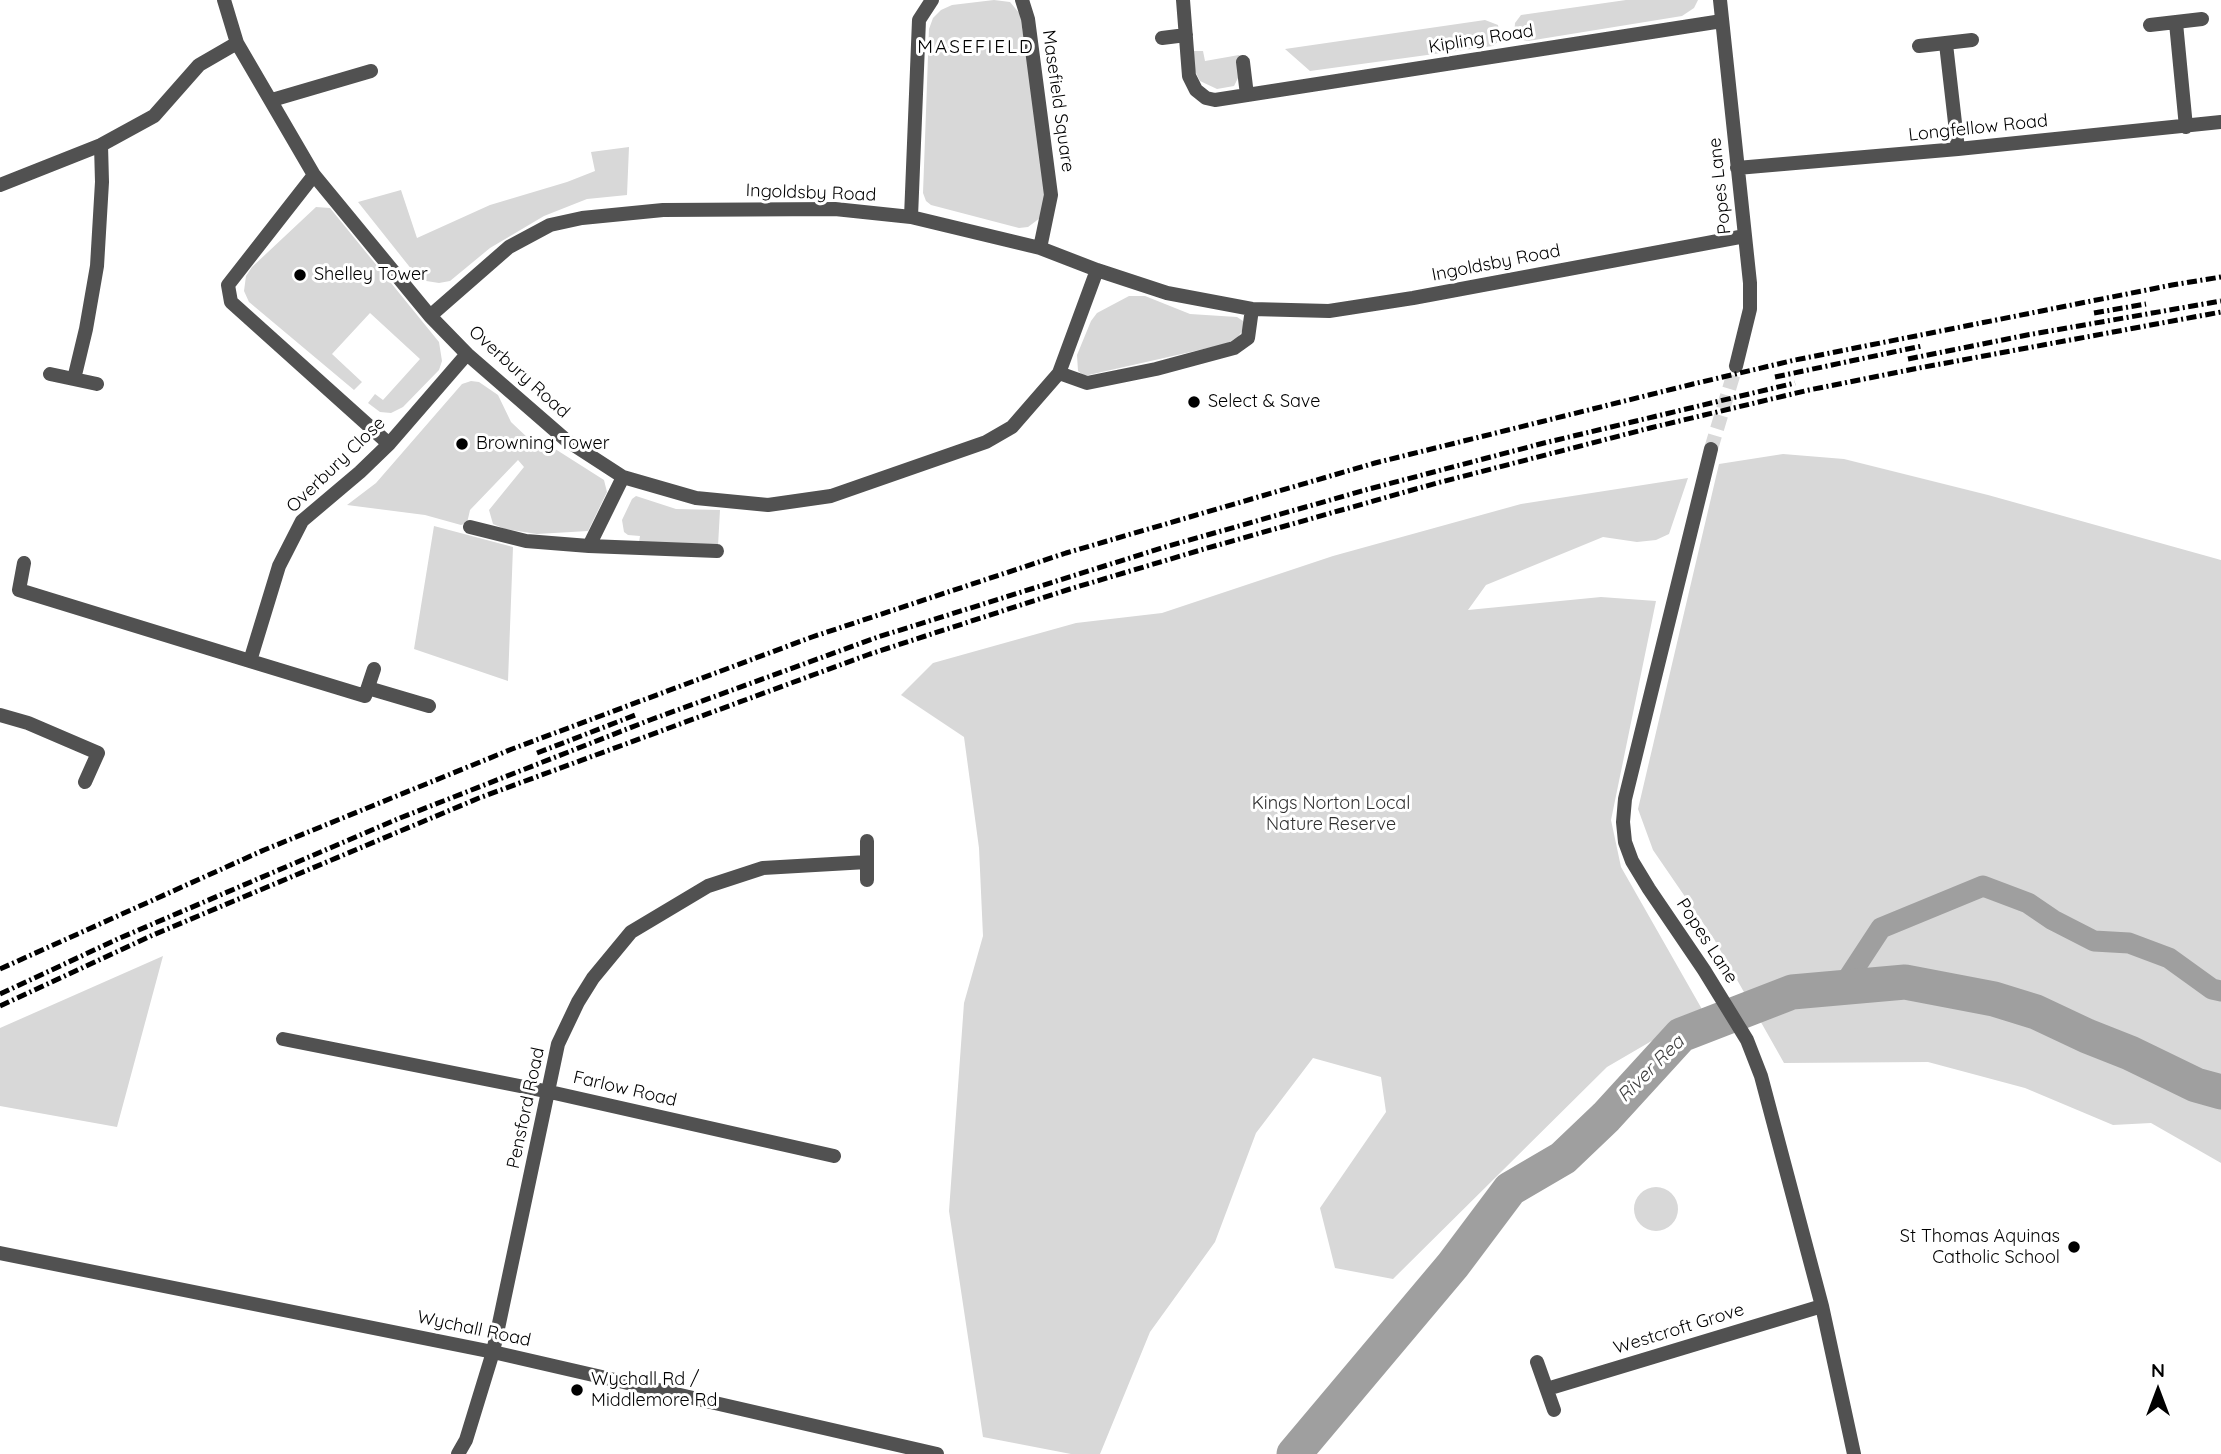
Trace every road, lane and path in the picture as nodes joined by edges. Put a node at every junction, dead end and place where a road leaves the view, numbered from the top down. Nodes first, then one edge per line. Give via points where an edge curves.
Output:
1 (224, 0) edge
2 (932, 0) edge
3 (1022, 0) edge
4 (1183, 0) edge
5 (1720, 0) edge
6 (2202, 19) dead end
7 (1722, 20) junction
8 (2176, 23) junction
9 (2150, 25) dead end
10 (1186, 35) junction
11 (1161, 38) dead end
12 (1972, 40) dead end
13 (237, 43) junction
14 (1946, 44) junction
15 (1919, 46) dead end
16 (1244, 62) dead end
17 (371, 71) dead end
18 (1247, 95) junction
19 (272, 100) junction
20 (2221, 122) edge
21 (2186, 127) junction
22 (101, 145) junction
23 (1958, 149) junction
24 (1737, 169) junction
25 (314, 175) junction
26 (0, 185) edge
27 (911, 217) junction
28 (1745, 236) junction
29 (1040, 248) junction
30 (1097, 270) junction
31 (1252, 309) junction
32 (430, 316) junction
33 (467, 354) junction
34 (1736, 366) tunnel mouth
35 (1059, 373) junction
36 (50, 374) dead end
37 (74, 379) junction
38 (97, 384) dead end
39 (388, 444) junction
40 (1711, 449) tunnel mouth
41 (623, 477) junction
42 (470, 527) dead end
43 (589, 546) junction
44 (717, 551) dead end
45 (24, 562) dead end
46 (250, 661) junction
47 (373, 669) dead end
48 (368, 688) junction
49 (429, 706) dead end
50 (0, 715) edge
51 (85, 782) dead end
52 (867, 841) dead end
53 (867, 862) junction
54 (867, 880) dead end
55 (283, 1040) dead end
56 (550, 1092) junction
57 (834, 1156) dead end
58 (0, 1253) edge
59 (1822, 1306) junction
60 (493, 1352) junction
61 (1537, 1362) dead end
62 (1547, 1389) junction
63 (1554, 1410) dead end
64 (458, 1454) edge
65 (937, 1454) edge
66 (1854, 1454) edge

1 - 13 street, Overbury Road
2 - 27 street via 919,20
3 - 29 street, Masefield Square via 1051,195
4 - 10 street, Kipling Road
5 - 7 street, Popes Lane
6 - 8 street
7 - 18 street, Kipling Road
7 - 24 street, Popes Lane
8 - 9 street
8 - 21 street
10 - 11 street
10 - 18 street, Kipling Road via 1189,76 1196,90 1215,100
12 - 14 street
13 - 19 street, Overbury Road
13 - 22 street via 200,65 154,116
14 - 15 street
14 - 23 street
16 - 18 street
17 - 19 street
19 - 25 street, Overbury Road
20 - 21 street, Longfellow Road
21 - 23 street, Longfellow Road
22 - 26 street
22 - 37 street via 97,266
23 - 24 street, Longfellow Road
24 - 28 street, Popes Lane
25 - 32 street, Overbury Road
25 - 39 street via 228,285 231,302
27 - 29 street, Ingoldsby Road
27 - 32 street, Ingoldsby Road via 821,209 663,210 582,218 550,225 509,247
28 - 31 street, Ingoldsby Road via 1329,311
28 - 34 street, Popes Lane via 1750,309
29 - 30 street, Ingoldsby Road
30 - 31 street, Ingoldsby Road via 1167,293
30 - 35 street, Overbury Road
31 - 35 street via 1248,338 1234,348 1087,383
32 - 33 street, Overbury Road
33 - 39 street, Overbury Close
33 - 41 street, Overbury Road via 566,440
35 - 41 street, Overbury Road via 1012,426 986,442 831,496 768,505 696,498
36 - 37 street
37 - 38 street
39 - 46 street, Overbury Close via 302,521 279,566
40 - 59 street, Popes Lane via 1625,799 1625,842 1632,861 1712,983 1755,1060
41 - 43 street
42 - 43 street via 526,541
43 - 44 street
45 - 46 street via 19,590
46 - 48 street via 365,696
47 - 48 street
48 - 49 street
50 - 51 street via 97,753
52 - 53 street
53 - 54 street
53 - 56 street, Pensford Road via 762,868 708,886 631,932 578,1002 558,1044
55 - 56 street, Farlow Road
56 - 57 street, Farlow Road
56 - 60 street, Pensford Road
58 - 60 street, Wychall Road
59 - 62 street, Westcroft Grove
59 - 66 street, Popes Lane
60 - 64 street, Pensford Road
60 - 65 street, Wychall Road
61 - 62 street
62 - 63 street

